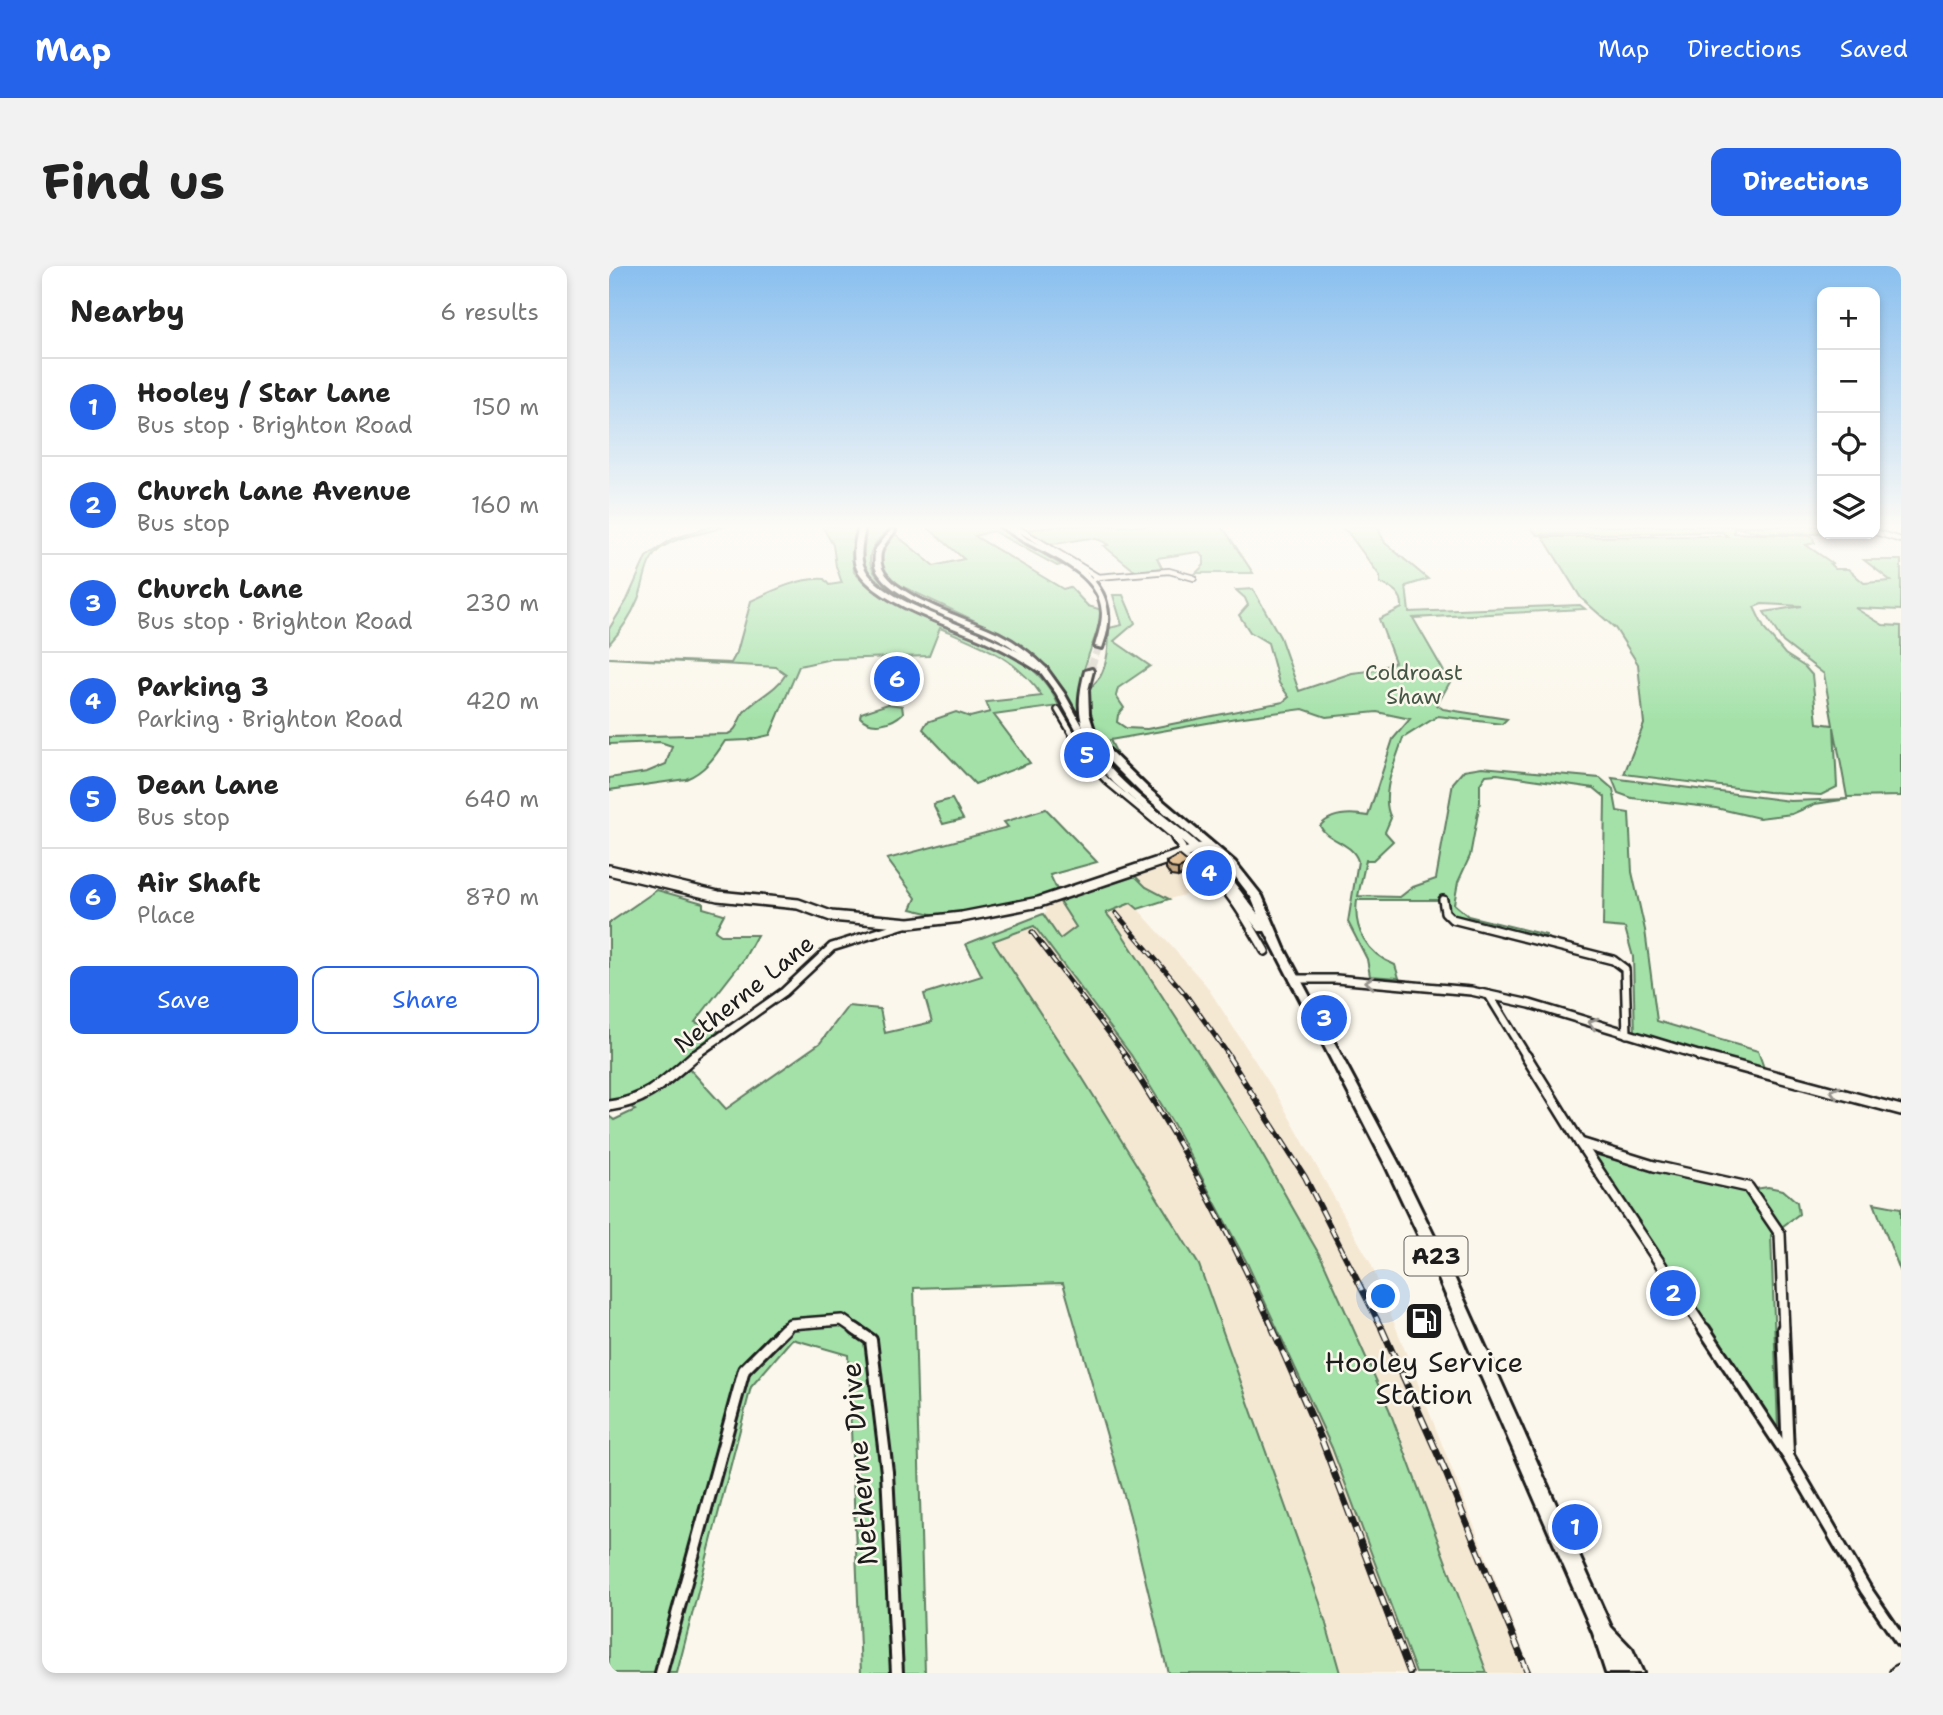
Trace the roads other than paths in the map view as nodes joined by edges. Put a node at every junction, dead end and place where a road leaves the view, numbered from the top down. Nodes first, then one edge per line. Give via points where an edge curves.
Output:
1 (885, 592) edge
2 (902, 592) edge
3 (1100, 592) edge
4 (1099, 646) tunnel mouth
5 (1043, 670) junction
6 (1089, 671) tunnel mouth
7 (1058, 710) dead end
8 (1180, 837) junction
9 (1210, 845) junction
10 (1197, 849) junction
11 (1180, 855) junction
12 (609, 870) edge
13 (1227, 887) junction
14 (1443, 900) dead end
15 (909, 923) junction
16 (1272, 950) junction
17 (1294, 979) junction
18 (1489, 995) junction
19 (1627, 1034) junction
20 (609, 1105) edge
21 (1901, 1110) edge
22 (1580, 1143) junction
23 (1788, 1456) junction
24 (1603, 1632) junction
25 (1901, 1641) edge
26 (661, 1673) edge
27 (897, 1673) edge
28 (1616, 1673) edge
29 (1633, 1673) edge

1 - 5 highway via 995,642
2 - 5 main road, A23 via 1007,641
3 - 4 highway via 1106,610
5 - 8 highway, A23 via 1095,757
6 - 9 highway, A23 via 1083,707 1093,738 1145,791
7 - 8 street via 1089,762 1108,782
8 - 10 highway, A23
8 - 11 street
9 - 10 street
9 - 16 highway, A23 via 1256,897
10 - 11 street
10 - 13 highway, A23
11 - 13 street
11 - 15 street via 1039,902
12 - 15 street via 718,897 797,904 831,916
13 - 16 highway, A23
14 - 19 street via 1452,919 1613,960 1625,969
15 - 20 street, Netherne Lane via 832,947 784,992 707,1044 653,1091 630,1103
16 - 17 highway, A23
18 -> 17 street via 1435,987
17 - 24 highway, A23 via 1409,1200
19 -> 18 street
18 - 22 street
21 -> 19 street
22 - 23 street
22 - 23 street via 1654,1166 1748,1187 1780,1234
23 - 25 street
24 - 28 highway, A23
24 - 29 highway, A23 via 1625,1656
26 - 27 street, Netherne Drive via 744,1370 790,1324 842,1320 871,1340 887,1472

